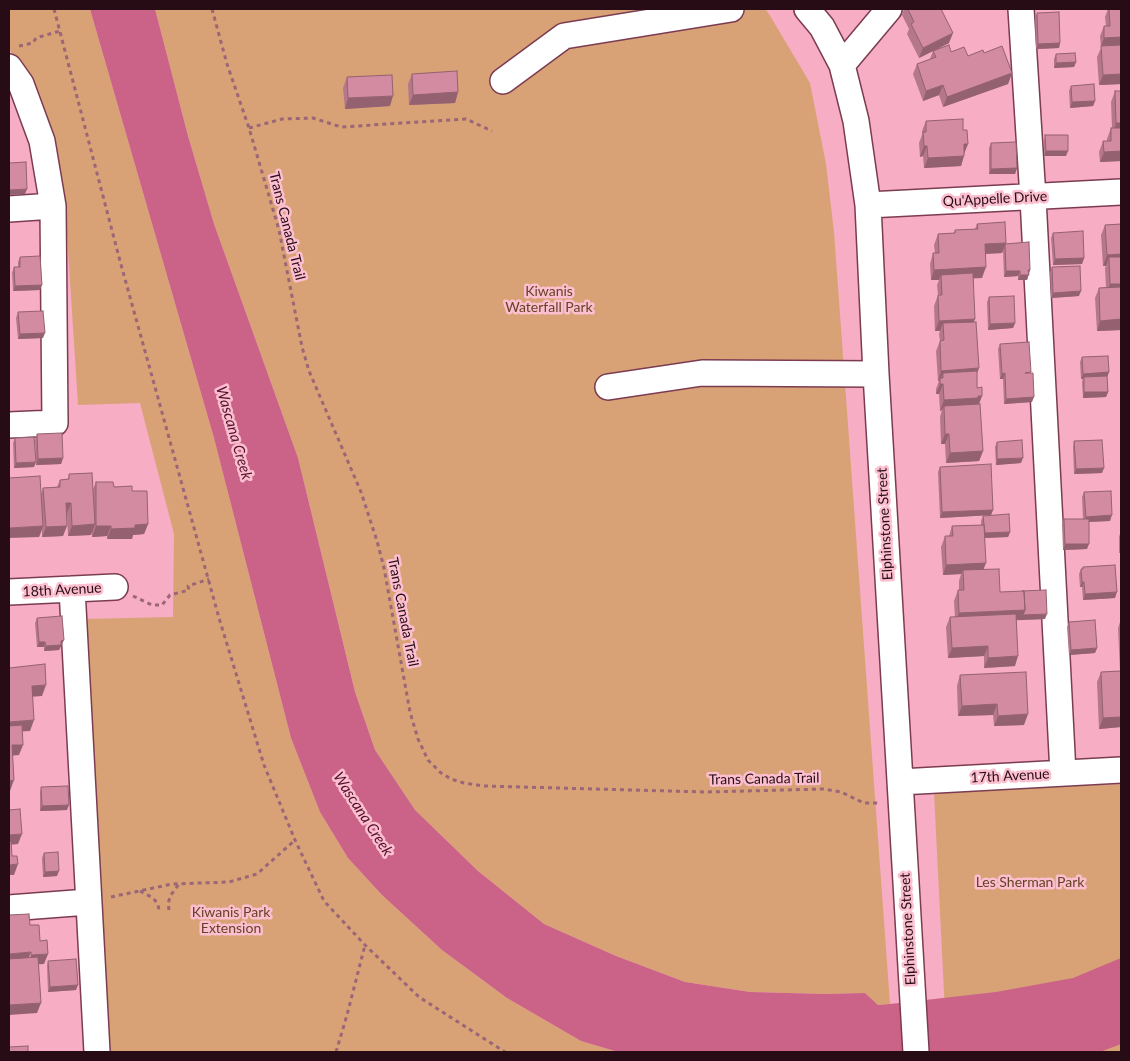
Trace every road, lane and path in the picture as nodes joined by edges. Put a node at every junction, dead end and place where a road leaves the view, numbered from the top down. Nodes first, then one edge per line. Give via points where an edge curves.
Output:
1 (54, 9) edge
2 (212, 9) edge
3 (731, 9) edge
4 (807, 9) edge
5 (889, 9) edge
6 (1021, 9) edge
7 (60, 31) junction
8 (23, 45) dead end
9 (842, 64) junction
10 (9, 67) edge
11 (503, 80) dead end
12 (250, 128) junction
13 (492, 131) dead end
14 (1121, 192) edge
15 (1033, 198) junction
16 (868, 205) junction
17 (54, 206) junction
18 (9, 209) edge
19 (876, 374) junction
20 (608, 387) dead end
21 (9, 425) edge
22 (209, 579) junction
23 (115, 587) joint
24 (72, 590) junction
25 (9, 592) edge
26 (1121, 770) edge
27 (1063, 773) junction
28 (900, 792) junction
29 (295, 840) junction
30 (179, 884) junction
31 (140, 891) junction
32 (88, 902) junction
33 (9, 908) edge
34 (168, 910) dead end
35 (159, 911) dead end
36 (364, 945) junction
37 (98, 1052) edge
38 (336, 1052) edge
39 (505, 1052) edge
40 (916, 1052) edge

1 - 7 path
2 - 12 path, Trans Canada Trail
3 - 11 street via 564,36
4 - 9 street, Elphinstone Street
5 - 9 street
6 - 15 street
7 - 8 path
7 - 22 path
9 - 16 street, Elphinstone Street via 856,121
10 - 17 street via 21,84 42,141
12 - 13 path via 282,119 313,118 341,127 466,119
12 - 28 path, Trans Canada Trail via 279,230 302,347 372,523 384,568 410,712 422,750 434,766 451,779 484,786 706,792 824,789 841,792 864,803
14 - 15 street, Qu'Appelle Drive
15 - 16 street, Qu'Appelle Drive
15 - 27 street
16 - 19 street, Elphinstone Street
17 - 18 street
17 - 21 street via 55,423
19 - 20 street via 702,373
19 - 28 street, Elphinstone Street
22 - 23 path via 188,586 189,590 170,595 162,605 152,605
22 - 29 path via 264,765
23 - 24 street, 18th Avenue
24 - 25 street, 18th Avenue
24 - 32 street
26 - 27 street, 17th Avenue
27 - 28 street, 17th Avenue
28 - 40 street, Elphinstone Street
29 - 30 path via 257,874 229,882
29 - 36 path via 324,901
30 - 31 path
30 - 34 path via 171,895
31 - 32 path
31 - 35 path via 153,898
32 - 33 street
32 - 37 street
36 - 38 path
36 - 39 path via 419,997

